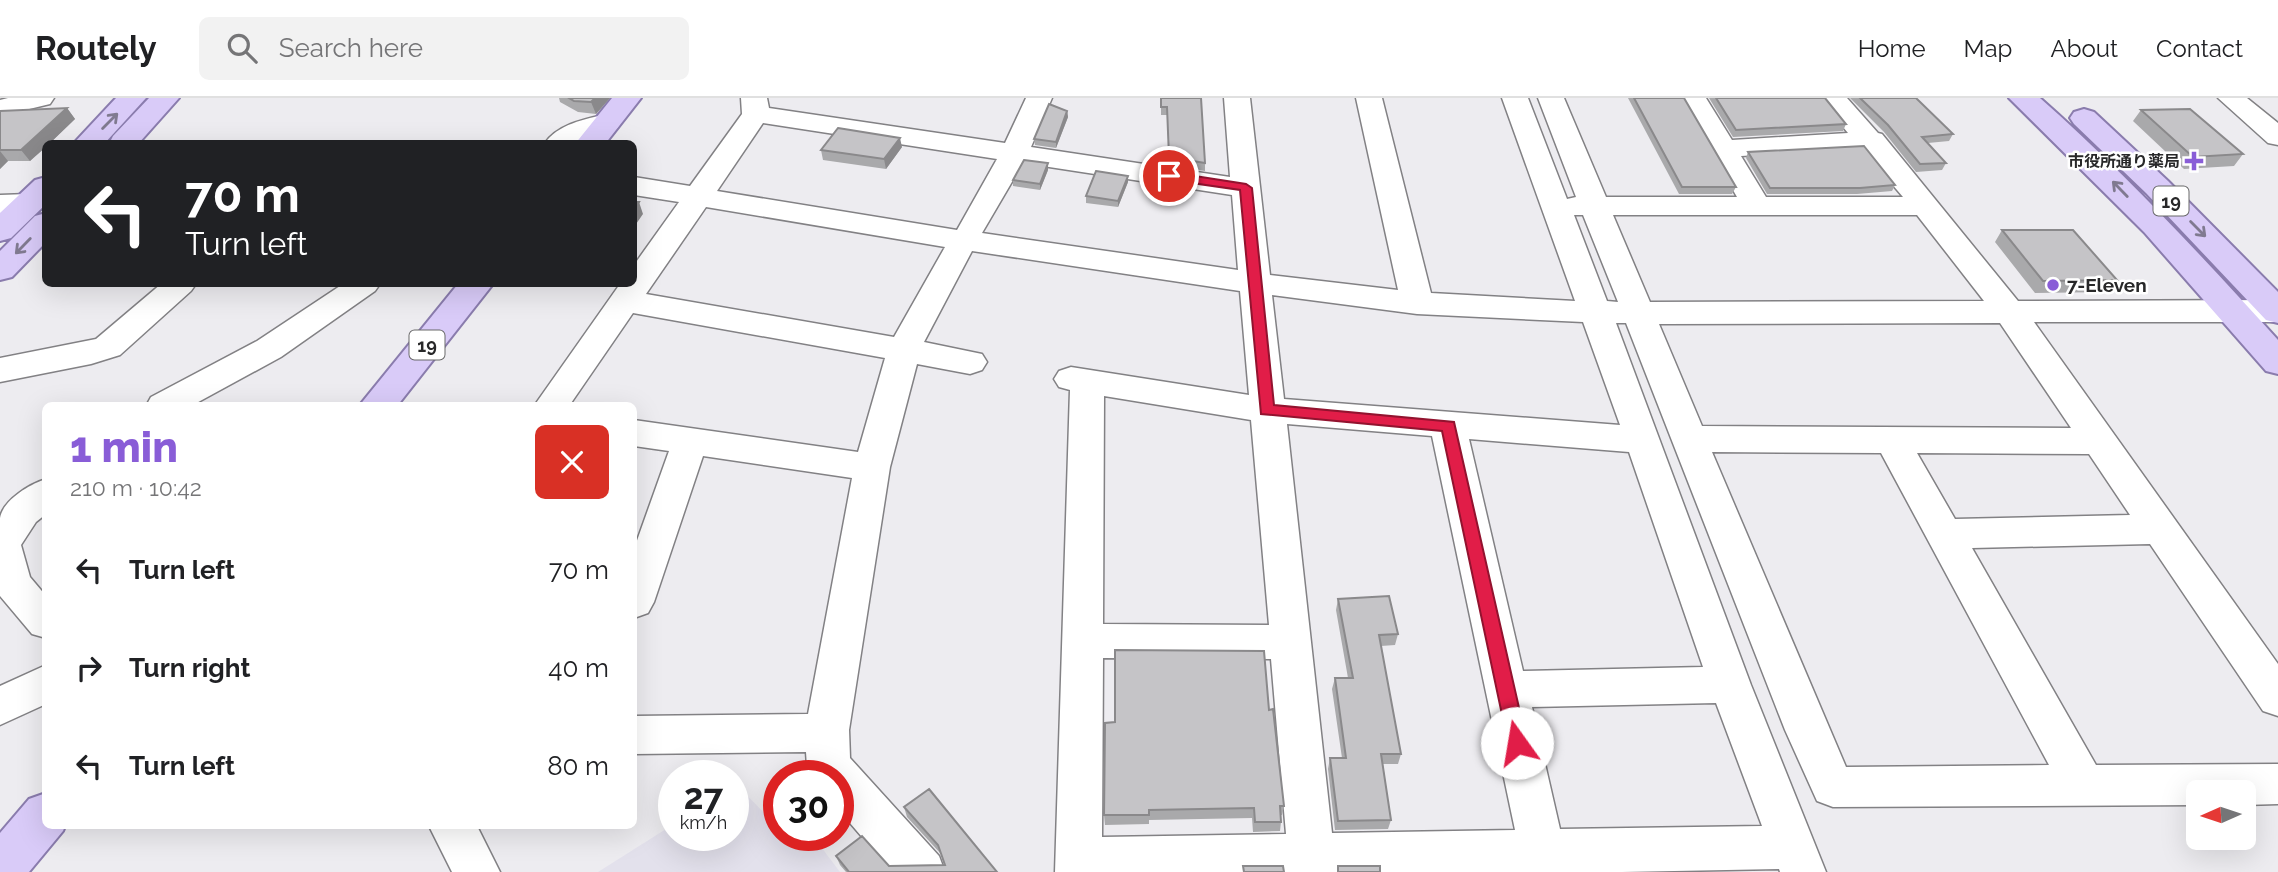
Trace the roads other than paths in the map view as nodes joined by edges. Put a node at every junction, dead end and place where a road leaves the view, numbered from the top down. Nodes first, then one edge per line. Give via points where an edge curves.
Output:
1 (41, 98) edge
2 (132, 98) edge
3 (165, 98) edge
4 (627, 98) edge
5 (1039, 98) edge
6 (1237, 98) edge
7 (1369, 98) edge
8 (1515, 98) edge
9 (1551, 98) edge
10 (1693, 98) edge
11 (1832, 98) edge
12 (2023, 98) edge
13 (2060, 98) edge
14 (2231, 98) edge
15 (755, 106) edge
16 (0, 108) edge
17 (598, 133) edge
18 (2278, 137) edge
19 (91, 140) edge
20 (125, 140) edge
21 (564, 140) edge
22 (1872, 140) junction
23 (1724, 149) junction
24 (1014, 153) junction
25 (637, 187) edge
26 (1246, 188) junction
27 (698, 197) junction
28 (30, 204) edge
29 (1756, 205) junction
30 (1555, 206) junction
31 (1597, 206) junction
32 (1926, 206) junction
33 (0, 231) edge
34 (0, 270) edge
35 (1255, 283) junction
36 (637, 285) edge
37 (177, 287) edge
38 (360, 287) edge
39 (474, 287) edge
40 (636, 287) edge
41 (626, 301) junction
42 (1417, 303) junction
43 (2233, 311) junction
44 (1594, 312) junction
45 (2278, 312) edge
46 (1639, 313) junction
47 (2010, 313) junction
48 (904, 349) junction
49 (970, 362) dead end
50 (2278, 362) edge
51 (0, 370) edge
52 (1627, 398) junction
53 (1673, 399) junction
54 (170, 402) edge
55 (380, 402) edge
56 (554, 402) edge
57 (1267, 410) junction
58 (1448, 426) junction
59 (637, 434) edge
60 (1690, 439) junction
61 (1643, 440) junction
62 (2097, 441) junction
63 (1893, 442) junction
64 (690, 443) junction
65 (872, 467) junction
66 (42, 496) edge
67 (2159, 530) junction
68 (1945, 534) junction
69 (637, 593) edge
70 (42, 618) edge
71 (1082, 641) junction
72 (1289, 642) junction
73 (42, 685) edge
74 (1730, 685) junction
75 (1505, 689) junction
76 (2278, 698) edge
77 (0, 706) edge
78 (827, 730) junction
79 (1807, 730) junction
80 (1750, 733) junction
81 (637, 735) edge
82 (830, 760) edge
83 (2083, 784) junction
84 (2278, 784) edge
85 (854, 794) edge
86 (42, 820) edge
87 (454, 829) edge
88 (1798, 859) edge
89 (1545, 862) edge
90 (1312, 864) edge
91 (1078, 866) edge
92 (0, 870) edge
93 (477, 872) edge
94 (922, 872) edge

1 - 16 street
19 -> 2 main road
3 - 20 main road
4 - 17 main road
5 - 24 street
6 - 26 street
7 - 42 street
8 - 30 street
9 - 31 street
10 - 23 street
11 - 22 street
43 -> 12 main road, 19 via 2101,170
13 -> 45 main road, 19 via 2136,166
14 - 18 street
15 - 24 street
15 - 27 street
17 - 21 street via 583,128
22 - 23 street
22 - 32 street
23 - 29 street
24 - 26 street
24 - 48 street
25 - 27 street
26 - 35 street
27 - 35 street
27 - 36 street
28 - 33 main road
28 -> 34 main road
29 - 31 street
29 - 32 street
30 - 31 street
30 - 44 street
31 - 46 street
32 - 47 street
35 - 42 street
35 - 57 street
37 - 51 street via 108,347
38 - 54 street via 269,349
39 - 55 main road, 19
40 - 41 street
41 - 48 street
41 - 56 street
42 - 44 street
43 - 45 street
43 - 47 street
43 - 50 main road, 19
44 - 46 street
44 - 52 street
46 - 47 street
46 - 53 street
47 - 62 street
48 - 49 street
48 - 65 street
52 - 53 street
52 - 61 street
53 - 60 street
57 - 58 street
57 - 71 street via 1079,380
57 - 72 street
58 - 61 street
58 - 75 street
59 - 64 street
60 - 63 street
60 - 79 street
61 - 74 street
62 - 63 street
62 - 67 street
63 - 68 street
64 - 65 street
64 - 69 street
65 - 78 street
66 - 70 street via 23,512 1,543 8,577
67 - 68 street
67 - 76 street
68 - 83 street
71 - 72 street
71 - 91 street
72 - 90 street
73 - 77 street
74 - 75 street
74 - 80 street
75 - 89 street
78 - 81 street
78 - 82 street
79 - 80 street
79 - 83 street via 1833,787
80 - 88 street
83 - 84 street
85 - 94 street
86 - 92 main road
87 - 93 street
88 - 89 street
89 - 90 street
90 - 91 street

